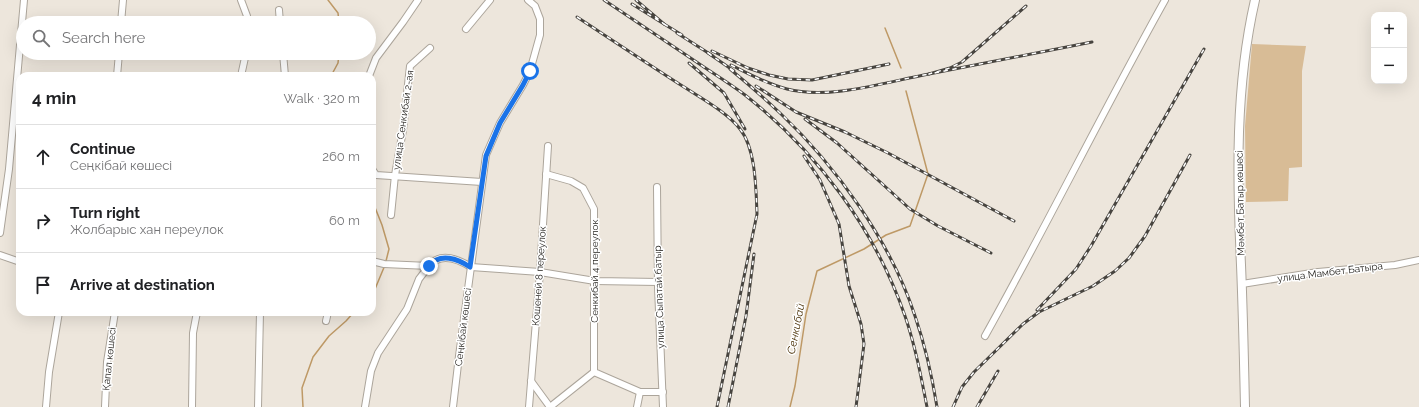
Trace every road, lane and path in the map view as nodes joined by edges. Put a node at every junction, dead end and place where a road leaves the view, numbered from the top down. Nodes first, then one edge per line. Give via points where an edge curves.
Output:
1 (24, 0) edge
2 (123, 0) edge
3 (241, 0) edge
4 (418, 0) edge
5 (489, 0) edge
6 (528, 0) edge
7 (1165, 0) edge
8 (1255, 0) edge
9 (279, 10) dead end
10 (23, 16) edge
11 (122, 16) edge
12 (247, 16) edge
13 (279, 16) edge
14 (466, 29) dead end
15 (430, 48) dead end
16 (376, 58) edge
17 (19, 60) edge
18 (118, 60) edge
19 (244, 60) edge
20 (284, 60) edge
21 (375, 60) edge
22 (18, 72) edge
23 (117, 72) edge
24 (242, 72) edge
25 (285, 72) edge
26 (371, 72) edge
27 (16, 90) edge
28 (548, 146) dead end
29 (546, 174) junction
30 (376, 175) edge
31 (395, 175) junction
32 (482, 182) junction
33 (657, 187) dead end
34 (391, 215) dead end
35 (0, 233) edge
36 (0, 255) edge
37 (1419, 260) edge
38 (16, 261) edge
39 (376, 262) edge
40 (429, 266) junction
41 (470, 267) junction
42 (540, 272) junction
43 (595, 281) junction
44 (658, 282) junction
45 (1242, 284) junction
46 (57, 316) edge
47 (114, 316) edge
48 (196, 316) edge
49 (260, 316) edge
50 (327, 316) edge
51 (326, 321) dead end
52 (985, 336) dead end
53 (594, 372) junction
54 (531, 381) junction
55 (640, 392) junction
56 (663, 392) junction
57 (46, 407) edge
58 (105, 407) edge
59 (192, 407) edge
60 (258, 407) edge
61 (364, 407) edge
62 (453, 407) edge
63 (529, 407) edge
64 (550, 407) edge
65 (637, 407) edge
66 (663, 407) edge
67 (1246, 407) edge

1 - 10 street
2 - 11 street
3 - 12 street
4 - 16 street
5 - 14 street
6 - 32 street, Сеңкібай көшесі via 535,6 540,19 540,35 530,71 500,123 486,156
7 - 52 street
8 - 45 main road, Мәмбет Батыр көшесі via 1241,82 1239,206
9 - 13 street
15 - 31 street, улица Сенкибай 2-ая via 410,66
17 - 22 street
18 - 23 street
19 - 24 street
20 - 25 street
21 - 26 street
27 - 35 street
28 - 29 street, Кошеней 8 переулок
29 - 42 street, Кошеней 8 переулок
29 - 43 street, Сенкибай 4 переулок via 571,181 583,188 594,209
30 - 31 street, улица Сенкибай 2-ая
31 - 32 street, улица Сенкибай 2-ая
31 - 34 street, улица Сенкибай 2-ая
32 - 41 street, Сеңкібай көшесі
33 - 44 street, улица Сыпатай батыр
36 - 38 street
37 - 45 street, улица Мамбет Батыра
39 - 40 street
40 - 41 street via 439,258 448,258 461,261
40 - 61 street via 419,278 407,309 378,353 371,371
41 - 42 street
41 - 62 street, Сеңкібай көшесі
42 - 43 street
42 - 54 street, Кошеней 8 переулок
43 - 44 street
43 - 53 street, Сенкибай 4 переулок
44 - 56 street, улица Сыпатай батыр
45 - 67 main road, Мәмбет Батыр көшесі
46 - 57 street
47 - 58 street, Қапал көшесі
48 - 59 street via 193,333
49 - 60 street
50 - 51 street
53 - 55 street
53 - 64 street
54 - 63 street, Кошеней 8 переулок
54 - 64 street
55 - 56 street
55 - 65 street
56 - 66 street, улица Сыпатай батыр

